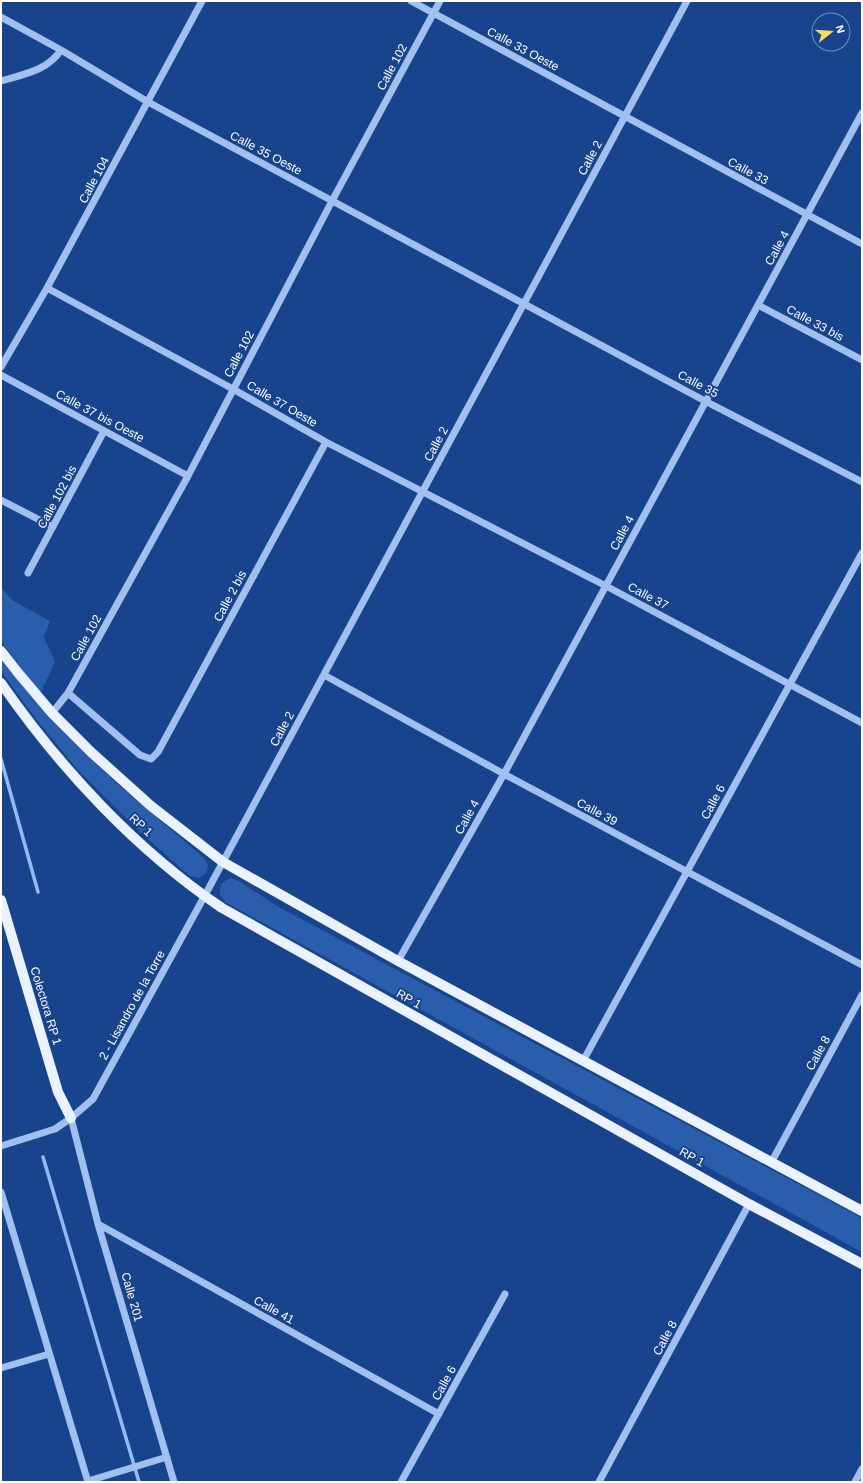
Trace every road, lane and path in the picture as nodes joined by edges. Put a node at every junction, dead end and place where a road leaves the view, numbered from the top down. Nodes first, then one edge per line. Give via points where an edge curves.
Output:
1 (202, 1) edge
2 (411, 1) edge
3 (440, 1) edge
4 (687, 1) edge
5 (433, 13) junction
6 (1, 17) edge
7 (61, 50) junction
8 (1, 81) edge
9 (148, 102) junction
10 (862, 113) edge
11 (625, 117) junction
12 (332, 201) junction
13 (807, 216) junction
14 (862, 244) edge
15 (47, 288) junction
16 (524, 304) junction
17 (758, 305) junction
18 (862, 360) edge
19 (1, 367) edge
20 (1, 375) edge
21 (233, 389) junction
22 (705, 401) junction
23 (104, 431) junction
24 (326, 442) junction
25 (188, 476) junction
26 (862, 482) edge
27 (422, 492) junction
28 (1, 500) edge
29 (53, 527) junction
30 (862, 553) edge
31 (28, 573) dead end
32 (606, 586) junction
33 (1, 651) edge
34 (324, 675) junction
35 (1, 684) edge
36 (789, 684) junction
37 (68, 693) junction
38 (52, 713) junction
39 (862, 723) edge
40 (504, 774) junction
41 (223, 862) junction
42 (688, 872) junction
43 (204, 896) junction
44 (1, 900) edge
45 (398, 961) junction
46 (862, 965) edge
47 (862, 996) edge
48 (583, 1061) junction
49 (71, 1118) junction
50 (1, 1146) edge
51 (771, 1163) junction
52 (1, 1192) edge
53 (749, 1204) junction
54 (862, 1211) edge
55 (98, 1224) junction
56 (862, 1264) edge
57 (506, 1294) dead end
58 (50, 1354) junction
59 (1, 1368) edge
60 (439, 1414) junction
61 (167, 1457) junction
62 (862, 1469) edge
63 (88, 1481) edge
64 (174, 1482) edge
65 (402, 1482) edge
66 (599, 1482) edge
67 (855, 1482) edge

1 - 9 street, Calle 104
2 - 5 street, Calle 33 Oeste
3 - 5 street, Calle 102
4 - 11 street, Calle 2
5 - 11 street, Calle 33 Oeste
5 - 12 street, Calle 102
6 - 7 street, Calle 35 Oeste
7 - 8 street via 55,60 46,66
7 - 9 street, Calle 35 Oeste
9 - 12 street, Calle 35 Oeste
9 - 15 street, Calle 104
10 - 13 street, Calle 4
11 - 13 street, Calle 33
11 - 16 street, Calle 2
12 - 16 street, Calle 35 Oeste
12 - 21 street, Calle 102
13 - 14 street, Calle 33
13 - 17 street, Calle 4
15 - 19 street, Calle 104
15 - 21 street, Calle 37 Oeste
16 - 22 street, Calle 35
16 - 27 street, Calle 2
17 - 18 street, Calle 33 bis
17 - 22 street, Calle 4
20 - 23 street, Calle 37 bis Oeste
21 - 24 street, Calle 37 Oeste
21 - 25 street, Calle 102
22 - 26 street, Calle 35
22 - 32 street, Calle 4
23 - 25 street, Calle 37 bis Oeste
23 - 29 street, Calle 102 bis
24 - 27 street, Calle 37 Oeste
24 - 37 street, Calle 2 bis via 158,752 151,759 140,755
25 - 37 street, Calle 102
27 - 32 street, Calle 37
27 - 34 street, Calle 2
28 - 29 street
29 - 31 street, Calle 102 bis
30 - 36 street, Calle 6
32 - 36 street, Calle 37
32 - 40 street, Calle 4
33 - 38 main road, RP 1
34 - 40 street, Calle 39
34 - 41 street, Calle 2
35 - 43 main road, RP 1 via 71,773 147,849
36 - 39 street, Calle 37
36 - 42 street, Calle 6
37 - 38 street, Calle 102
38 - 41 main road, RP 1 via 151,806
40 - 42 street, Calle 39
40 - 45 street, Calle 4
41 - 43 street, Calle 2
41 - 45 main road, RP 1
42 - 46 street, Calle 39
42 - 48 street, Calle 6
43 - 49 street, 2 - Lisandro de la Torre via 92,1099
43 - 53 main road, RP 1 via 239,919
44 - 49 main road, Colectora RP 1 via 58,1092
45 - 48 main road, RP 1
47 - 51 street, Calle 8
48 - 51 main road, RP 1
49 - 50 street, 2 - Lisandro de la Torre via 55,1129
49 - 55 street, Calle 201
51 - 54 main road, RP 1
52 - 58 street
53 - 56 main road, RP 1
53 - 66 street, Calle 8
55 - 60 street, Calle 41
55 - 61 street, Calle 201
57 - 60 street, Calle 6
58 - 59 street
58 - 63 street
60 - 65 street, Calle 6
61 - 63 street
61 - 64 street, Calle 201
62 - 67 street

